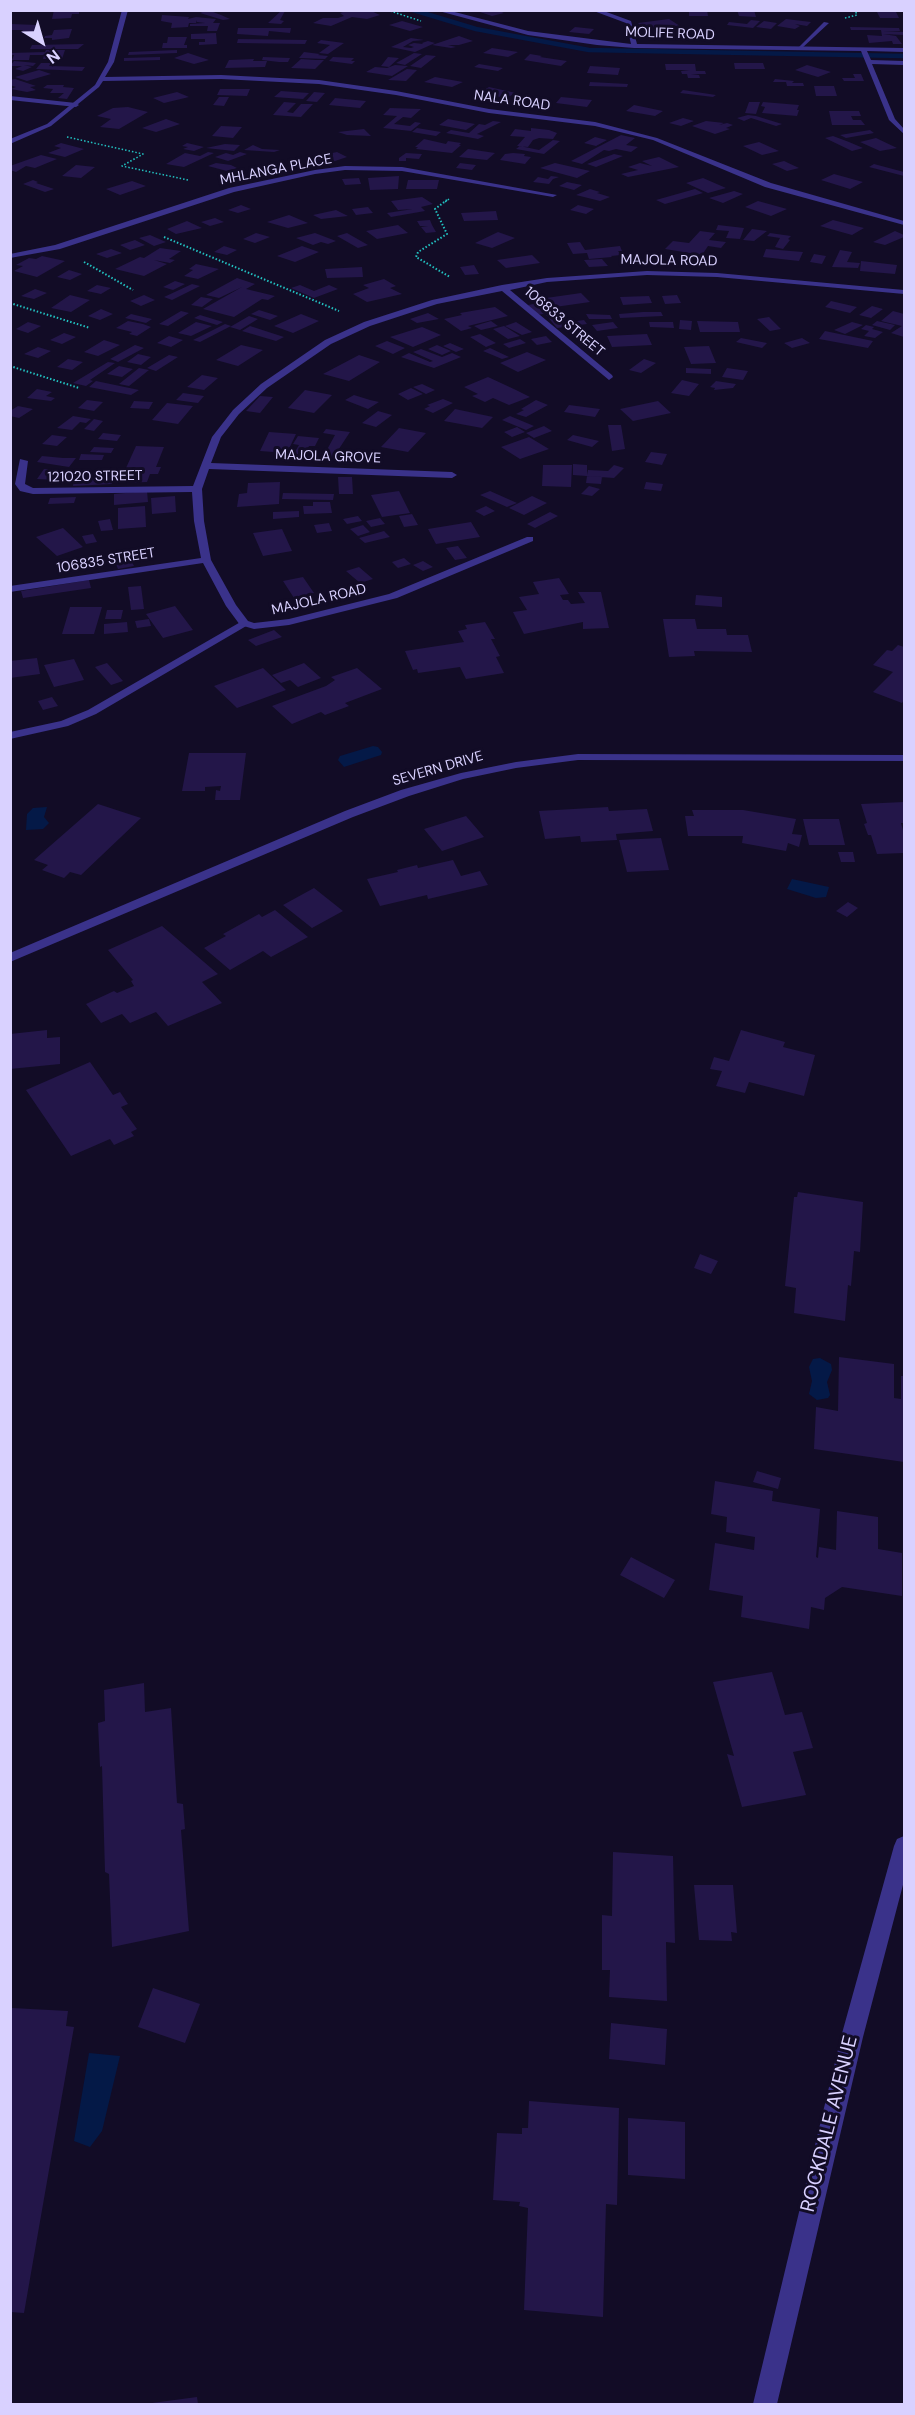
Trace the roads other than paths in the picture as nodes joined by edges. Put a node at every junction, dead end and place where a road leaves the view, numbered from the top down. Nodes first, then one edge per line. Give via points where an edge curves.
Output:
1 (125, 10) edge
2 (438, 10) edge
3 (594, 10) edge
4 (826, 23) dead end
5 (634, 46) junction
6 (800, 48) junction
7 (863, 50) junction
8 (904, 50) edge
9 (867, 60) junction
10 (904, 63) edge
11 (102, 79) junction
12 (10, 98) edge
13 (76, 105) junction
14 (904, 132) edge
15 (10, 142) edge
16 (553, 195) dead end
17 (904, 223) edge
18 (10, 256) edge
19 (502, 287) junction
20 (904, 292) edge
21 (609, 377) dead end
22 (23, 461) dead end
23 (204, 466) junction
24 (452, 474) dead end
25 (197, 489) junction
26 (530, 539) dead end
27 (206, 560) junction
28 (10, 589) edge
29 (244, 623) junction
30 (10, 736) edge
31 (904, 758) edge
32 (10, 958) edge
33 (904, 1846) edge
34 (765, 2404) edge

1 - 11 street via 111,62
2 - 5 street, MOLIFE ROAD via 528,33
3 - 5 street via 628,22
4 - 6 street
5 - 6 street, MOLIFE ROAD
6 - 7 street, MOLIFE ROAD
7 - 8 street, MOLIFE ROAD
7 - 9 street
9 - 10 street
9 - 14 street via 892,120
11 - 13 street
11 - 17 street, NALA ROAD via 221,77 319,82 489,111 595,124 655,139 784,190
12 - 13 street
13 - 15 street via 37,131
16 - 18 street, MHLANGA PLACE via 402,169 345,168 232,189 57,247
19 - 20 street, MAJOLA ROAD via 583,276 683,273
19 - 21 street, 106833 STREET
19 - 23 street, MAJOLA ROAD via 435,302 367,324 328,342 264,386 236,412 217,437
22 - 25 street, 121020 STREET via 20,484 33,491
23 - 24 street, MAJOLA GROVE
23 - 25 street, MAJOLA ROAD
25 - 27 street, MAJOLA ROAD
26 - 29 street, MAJOLA ROAD via 393,596 279,624
27 - 28 street, 106835 STREET
27 - 29 street, MAJOLA ROAD
29 - 30 street via 92,711 64,724
31 - 32 street, SEVERN DRIVE via 578,757 461,776 349,814
33 - 34 street, ROCKDALE AVENUE via 852,2037

